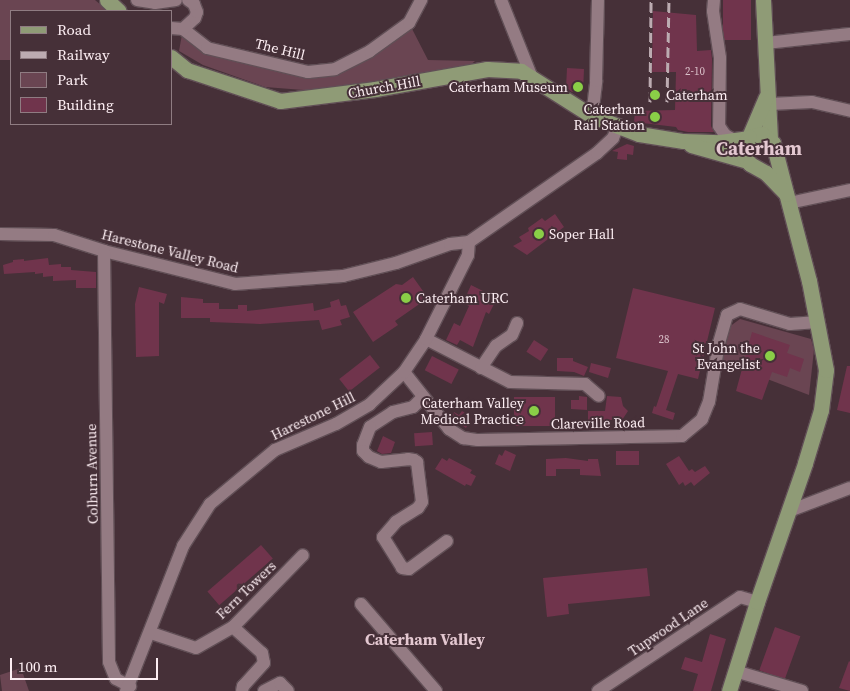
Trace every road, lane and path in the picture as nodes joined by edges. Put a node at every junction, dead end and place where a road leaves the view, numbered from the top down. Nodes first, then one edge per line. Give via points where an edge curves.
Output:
1 (107, 0) edge
2 (137, 0) edge
3 (176, 0) edge
4 (188, 0) edge
5 (421, 0) edge
6 (501, 0) edge
7 (598, 0) edge
8 (714, 0) edge
9 (763, 0) edge
10 (118, 10) edge
11 (177, 28) edge
12 (850, 34) edge
13 (766, 43) junction
14 (172, 58) edge
15 (532, 78) junction
16 (768, 99) junction
17 (850, 111) edge
18 (592, 116) junction
19 (618, 126) junction
20 (744, 138) junction
21 (683, 141) junction
22 (772, 145) junction
23 (751, 163) junction
24 (850, 190) edge
25 (788, 199) junction
26 (0, 234) edge
27 (469, 242) junction
28 (104, 251) junction
29 (818, 322) junction
30 (517, 323) dead end
31 (426, 339) junction
32 (481, 368) junction
33 (404, 372) junction
34 (599, 396) dead end
35 (423, 397) junction
36 (850, 488) edge
37 (789, 512) junction
38 (448, 541) dead end
39 (303, 555) dead end
40 (757, 602) junction
41 (361, 604) dead end
42 (233, 627) junction
43 (150, 633) junction
44 (735, 671) junction
45 (128, 688) edge
46 (242, 691) edge
47 (264, 691) edge
48 (288, 691) edge
49 (436, 691) edge
50 (598, 691) edge
51 (729, 691) edge
52 (802, 691) edge

1 - 10 main road
2 - 3 street via 155,3
4 - 11 street via 194,4 195,18
5 - 11 street, The Hill via 409,23 370,51 335,69 308,72 207,48
6 - 15 street
7 - 18 street
8 - 20 street via 720,58 718,126 725,135
9 - 13 main road
12 - 13 street
13 - 16 main road
14 - 15 main road, Church Hill via 188,70 280,101 375,89 487,69 521,71
15 - 18 main road, Church Hill
16 - 17 street via 812,102
16 - 20 main road
16 - 22 main road
18 - 19 main road, Church Hill
19 - 21 main road, Church Hill via 639,134
19 - 27 street, Harestone Valley Road via 613,138 597,153
20 - 21 main road
20 - 22 main road via 757,134
20 - 23 main road via 742,148
21 - 23 main road
22 - 23 main road via 770,162
22 - 25 main road
23 - 25 main road via 766,173
24 - 25 street
25 - 29 main road
26 - 28 street, Harestone Valley Road via 54,235
27 - 28 street, Harestone Valley Road via 450,244 396,263 343,276 234,284
27 - 31 street, Harestone Hill via 468,256
28 - 45 street, Colburn Avenue via 109,662 116,679
29 - 35 street, Clareville Road via 790,324 740,309 727,315 709,402 702,419 682,436 463,438 449,429
29 - 37 main road via 826,370 821,410
30 - 32 street via 512,335 496,346
31 - 32 street
31 - 33 street, Harestone Hill
32 - 34 street via 510,382 585,384
33 - 35 street, Clareville Road
33 - 43 street, Harestone Hill via 370,404 336,424 275,450 210,504 183,546
35 - 38 street via 413,407 393,412 370,427 363,451 369,458 381,462 408,459 417,462 422,502 383,536 402,568 409,569
36 - 37 street
37 - 40 main road
39 - 42 street, Fern Towers
40 - 44 main road
40 - 50 street, Tupwood Lane via 740,597
41 - 49 street
42 - 43 street, Fern Towers via 196,648
42 - 46 street via 262,653 264,663
43 - 45 street, Harestone Hill
44 - 51 main road
44 - 52 street
47 - 48 street via 280,683

